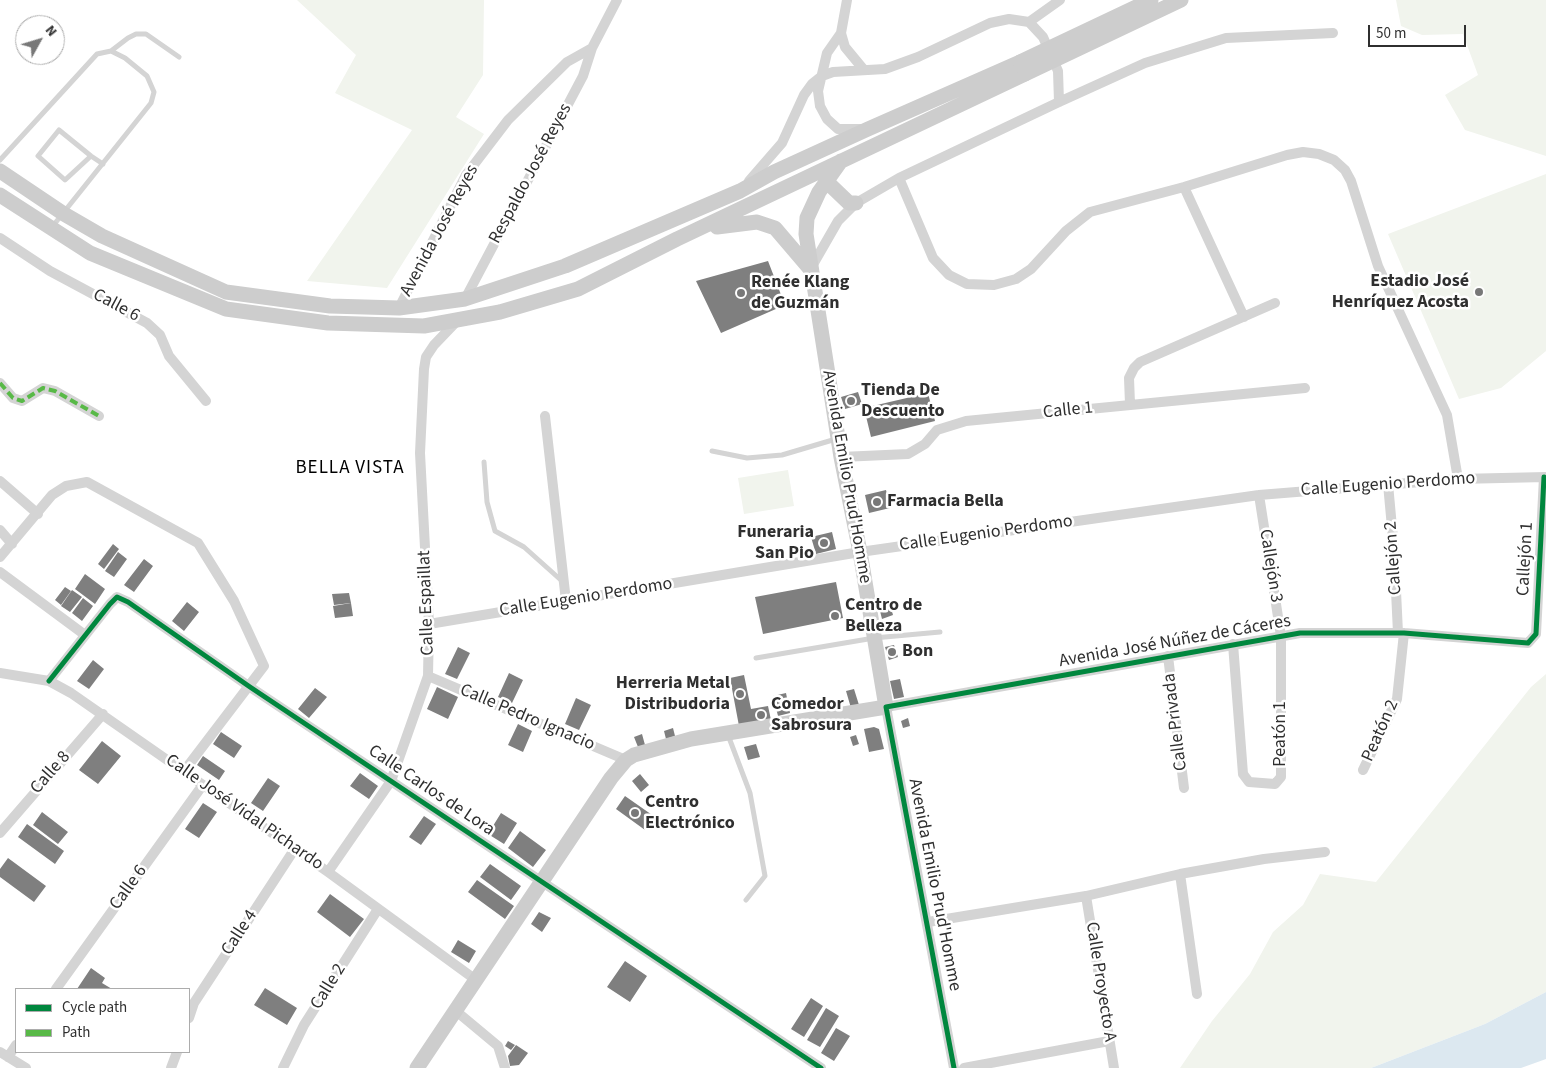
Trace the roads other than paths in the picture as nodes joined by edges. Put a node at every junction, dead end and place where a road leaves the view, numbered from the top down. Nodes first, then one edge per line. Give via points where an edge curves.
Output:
1 (617, 0) edge
2 (848, 0) edge
3 (1060, 0) edge
4 (1066, 0) edge
5 (1151, 0) edge
6 (1181, 0) edge
7 (1029, 22) junction
8 (841, 33) junction
9 (1333, 33) dead end
10 (592, 48) junction
11 (111, 51) junction
12 (179, 57) dead end
13 (1022, 68) junction
14 (864, 70) junction
15 (822, 76) junction
16 (1059, 102) junction
17 (868, 129) junction
18 (92, 156) junction
19 (0, 160) edge
20 (841, 161) junction
21 (102, 164) junction
22 (0, 171) edge
23 (899, 178) junction
24 (826, 182) junction
25 (1184, 187) junction
26 (740, 191) junction
27 (0, 195) edge
28 (856, 203) junction
29 (64, 214) junction
30 (51, 230) junction
31 (0, 238) edge
32 (677, 239) junction
33 (810, 269) junction
34 (465, 299) junction
35 (1275, 303) dead end
36 (399, 308) junction
37 (1244, 317) junction
38 (457, 320) junction
39 (0, 383) edge
40 (1306, 388) dead end
41 (206, 401) dead end
42 (1130, 404) junction
43 (99, 416) dead end
44 (545, 416) dead end
45 (838, 438) junction
46 (712, 451) dead end
47 (841, 457) junction
48 (484, 462) dead end
49 (1545, 477) edge
50 (1458, 479) junction
51 (0, 480) edge
52 (1388, 484) junction
53 (1259, 495) junction
54 (38, 514) junction
55 (0, 530) edge
56 (12, 544) junction
57 (860, 552) junction
58 (0, 557) edge
59 (0, 572) edge
60 (564, 583) junction
61 (566, 601) junction
62 (429, 624) junction
63 (940, 632) dead end
64 (1401, 633) junction
65 (85, 635) junction
66 (1281, 636) junction
67 (874, 638) junction
68 (1531, 641) joint
69 (1233, 644) junction
70 (1168, 656) junction
71 (756, 658) dead end
72 (0, 673) edge
73 (428, 676) junction
74 (49, 681) junction
75 (250, 687) junction
76 (886, 707) junction
77 (103, 714) junction
78 (728, 734) junction
79 (626, 760) junction
80 (1363, 770) dead end
81 (184, 771) junction
82 (391, 781) junction
83 (202, 786) junction
84 (1184, 788) dead end
85 (0, 833) edge
86 (294, 850) junction
87 (1324, 852) dead end
88 (328, 872) junction
89 (1180, 874) junction
90 (542, 882) junction
91 (1086, 896) junction
92 (746, 900) dead end
93 (378, 909) junction
94 (928, 922) junction
95 (476, 980) junction
96 (57, 988) edge
97 (1197, 994) dead end
98 (456, 1010) junction
99 (190, 1015) edge
100 (1109, 1041) junction
101 (15, 1046) edge
102 (177, 1053) edge
103 (4, 1054) edge
104 (26, 1068) edge
105 (171, 1068) edge
106 (283, 1068) edge
107 (417, 1068) edge
108 (505, 1068) edge
109 (821, 1068) edge
110 (954, 1068) edge
111 (964, 1068) edge
112 (1114, 1068) edge

1 - 10 street
2 - 8 street
3 - 4 street
3 - 7 street
5 - 13 main road, bridge
6 - 13 main road, bridge
7 - 14 street via 1009,19 990,23 918,57 885,69
7 - 16 street via 1043,38 1058,72
8 - 14 street via 845,47
8 - 15 street via 827,53
9 - 16 street via 1226,38 1145,63
10 - 34 street, Respaldo José Reyes via 583,76
10 - 36 street, Avenida José Reyes via 567,62 508,120 466,174
11 - 12 lane via 136,34 146,34
11 - 19 lane via 97,54
11 - 21 lane via 147,76 154,92 151,103
13 - 17 main road
13 - 20 main road
14 - 15 street
15 - 17 street via 818,91 820,106 827,120 838,129
15 - 26 street via 804,95 782,143
16 - 23 street
17 - 26 main road
18 - 18 lane via 59,130 38,156 65,180
18 - 21 lane
20 - 24 main road, Avenida Emilio Prud'Homme
20 - 32 main road
21 - 29 lane
22 - 29 main road
23 - 25 street via 932,258 949,275 967,284 994,285 1016,279 1031,269 1066,231 1090,212
23 - 28 street
24 - 28 main road via 849,202
24 - 33 main road, Avenida Emilio Prud'Homme via 807,218
25 - 37 street
25 - 50 street via 1303,152 1334,160 1345,170 1356,194 1378,266 1447,415
26 - 34 main road via 565,266
27 - 30 main road
28 - 33 street via 838,221
29 - 30 lane
29 - 36 main road via 102,236 226,292 330,306
30 - 38 main road via 90,253 226,309 337,324 401,327
31 - 41 street, Calle 6 via 50,272 148,323 160,335 168,356
32 - 33 main road via 719,226 757,222 775,228
32 - 38 main road via 578,289 509,310
33 - 45 main road, Avenida Emilio Prud'Homme
34 - 36 main road
35 - 37 street
37 - 42 street via 1140,362 1129,378
38 - 62 street, Calle Espaillat via 434,345 426,357 424,369 420,453
39 - 43 street via 13,398 22,401 43,388
40 - 42 street, Calle 1
42 - 47 street, Calle 1 via 966,421 937,430 908,454
44 - 60 street
45 - 46 lane via 782,455 747,458
45 - 47 main road, Avenida Emilio Prud'Homme
47 - 57 main road, Avenida Emilio Prud'Homme
48 - 60 lane via 487,502 495,531 524,546
49 - 50 street, Calle Eugenio Perdomo
49 - 68 street, Callejón 1 via 1536,634
50 - 52 street, Calle Eugenio Perdomo
51 - 54 street
52 - 53 street, Calle Eugenio Perdomo
52 - 64 street, Callejón 2
53 - 57 street, Calle Eugenio Perdomo
53 - 66 street, Callejón 3
54 - 56 street
54 - 75 street via 52,496 66,486 87,482 198,544 234,601 264,666
55 - 56 street
56 - 58 street
57 - 61 street, Calle Eugenio Perdomo
57 - 67 main road, Avenida Emilio Prud'Homme
59 - 65 street
60 - 61 street
61 - 62 street, Calle Eugenio Perdomo
62 - 73 street, Calle Espaillat
63 - 67 lane
64 - 66 street, Avenida José Núñez de Cáceres via 1300,633
64 - 68 street, Avenida José Núñez de Cáceres
64 - 80 street, Peatón 2 via 1398,699
65 - 74 street, Calle Carlos de Lora
65 - 75 street, Calle Carlos de Lora via 117,597
66 - 69 street, Avenida José Núñez de Cáceres
66 - 69 street, Peatón 1 via 1281,777 1275,784 1249,782 1243,774
67 - 71 lane
67 - 76 main road, Avenida Emilio Prud'Homme
69 - 70 street, Avenida José Núñez de Cáceres
70 - 76 street, Avenida José Núñez de Cáceres
70 - 84 street, Calle Privada
72 - 74 street, Calle José Vidal Pichardo
73 - 79 street, Calle Pedro Ignacio
73 - 82 street, Calle Espaillat
74 - 77 street, Calle José Vidal Pichardo
75 - 81 street
75 - 82 street, Calle Carlos de Lora
76 - 78 main road, Avenida José Núñez de Cáceres
76 - 94 street, Avenida Emilio Prud'Homme
77 - 81 street, Calle José Vidal Pichardo
77 - 85 street, Calle 8
78 - 79 main road, Avenida José Núñez de Cáceres via 691,739
78 - 92 lane via 750,793 765,876
79 - 90 main road
81 - 83 street, Calle José Vidal Pichardo
82 - 88 street, Calle Espaillat
82 - 90 street, Calle Carlos de Lora
83 - 86 street, Calle José Vidal Pichardo
83 - 96 street, Calle 6
86 - 88 street, Calle José Vidal Pichardo
86 - 99 street, Calle 4 via 194,1003
87 - 89 street
88 - 93 street, Calle José Vidal Pichardo
89 - 91 street
89 - 97 street
90 - 95 main road
90 - 109 street, Calle Carlos de Lora
91 - 94 street
91 - 100 street, Calle Proyecto A
93 - 95 street, Calle José Vidal Pichardo
93 - 106 street, Calle 2 via 304,1025
94 - 110 street, Avenida Emilio Prud'Homme
95 - 98 main road
98 - 107 main road
98 - 108 street via 498,1046
100 - 111 street
100 - 112 street, Calle Proyecto A
101 - 103 street
102 - 105 street
103 - 104 street

